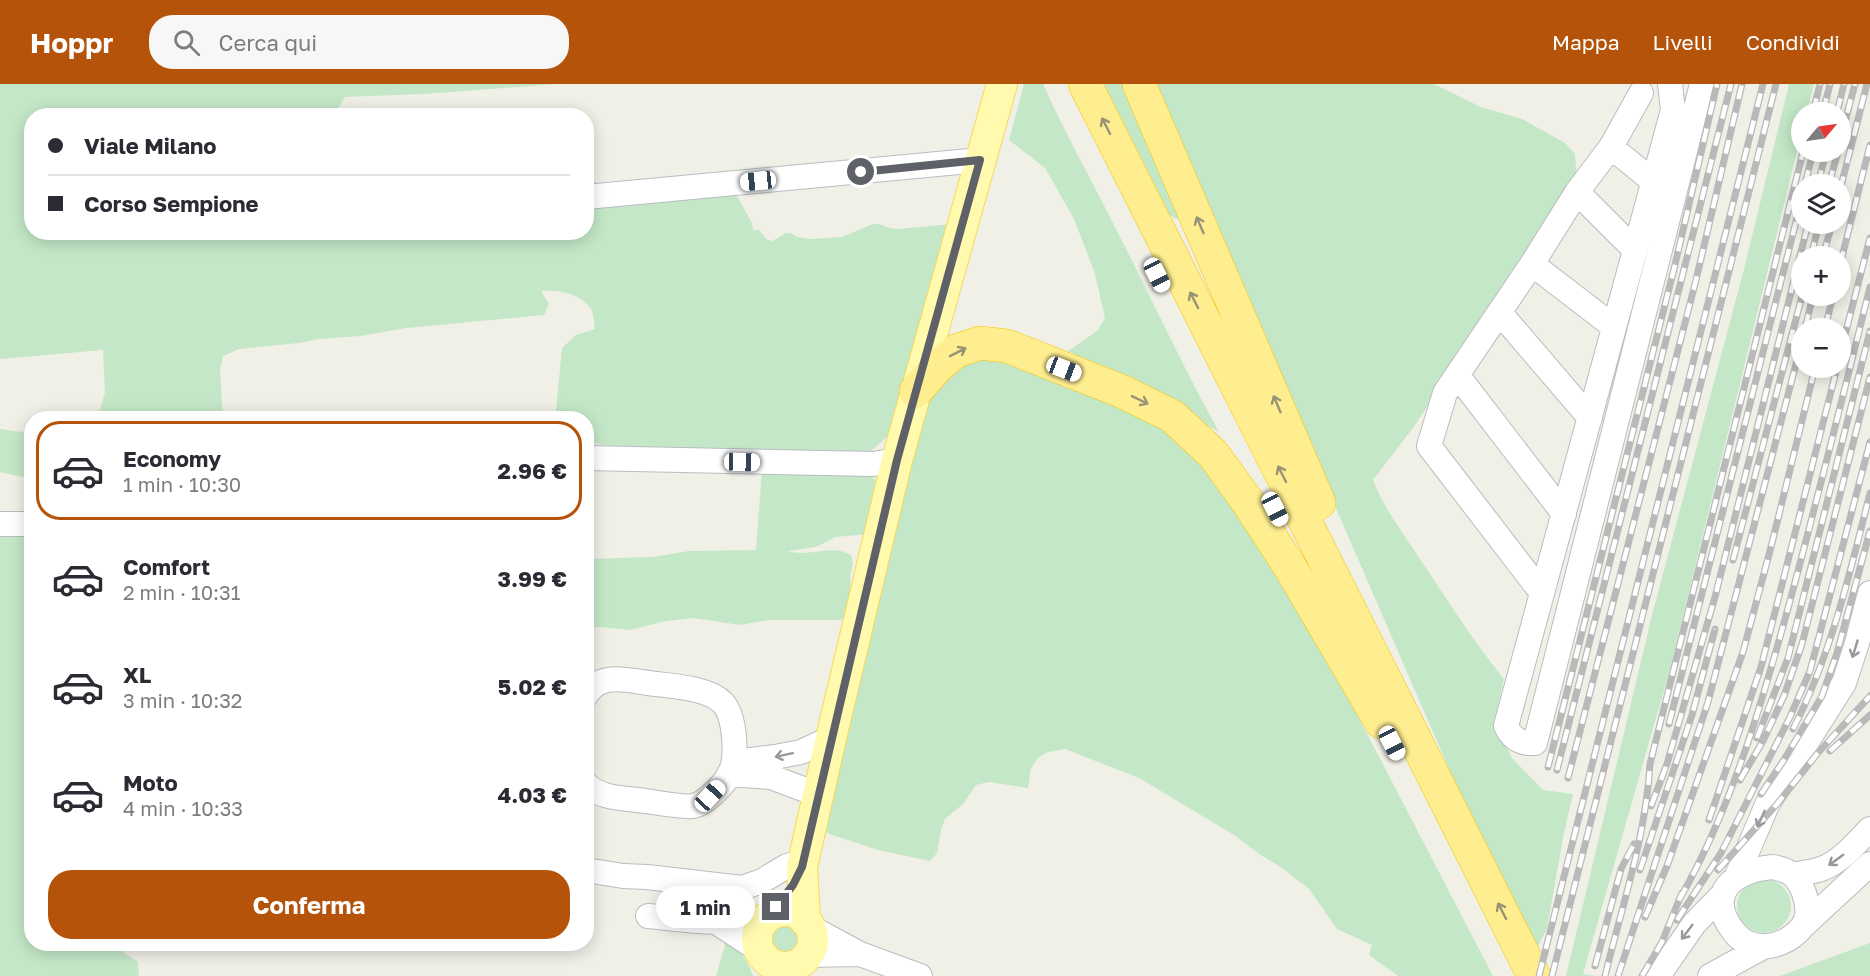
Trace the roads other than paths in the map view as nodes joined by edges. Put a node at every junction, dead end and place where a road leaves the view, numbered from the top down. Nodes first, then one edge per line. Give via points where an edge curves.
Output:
1 (1002, 84) edge
2 (1061, 84) edge
3 (1085, 84) edge
4 (1139, 84) edge
5 (1670, 84) edge
6 (1702, 84) edge
7 (1632, 89) edge
8 (1683, 114) junction
9 (1611, 147) junction
10 (980, 160) junction
11 (1654, 182) junction
12 (1576, 192) junction
13 (594, 196) edge
14 (1635, 250) junction
15 (1533, 264) junction
16 (1500, 313) junction
17 (1614, 327) junction
18 (1458, 376) junction
19 (916, 391) junction
20 (1590, 418) junction
21 (594, 458) edge
22 (897, 460) junction
23 (1564, 514) junction
24 (0, 524) edge
25 (24, 524) edge
26 (1542, 593) junction
27 (1870, 593) edge
28 (594, 686) edge
29 (1391, 717) junction
30 (831, 738) junction
31 (732, 768) junction
32 (594, 792) edge
33 (819, 795) junction
34 (1870, 829) edge
35 (802, 864) junction
36 (1870, 864) edge
37 (594, 871) edge
38 (1793, 875) junction
39 (1730, 886) junction
40 (648, 916) dead end
41 (768, 917) junction
42 (716, 922) junction
43 (1803, 926) junction
44 (1763, 947) junction
45 (803, 948) edge
46 (762, 961) edge
47 (1524, 972) edge
48 (920, 976) edge
49 (1658, 976) edge
50 (1710, 976) edge

1 - 10 main road
2 - 29 highway
29 -> 3 highway
29 -> 4 highway via 1353,582
5 - 8 street
6 - 8 street
7 - 8 street
7 - 9 street
8 - 11 street
8 - 26 street via 1535,743 1524,744 1510,736 1506,726
9 - 11 street
9 - 12 street
10 - 13 street
10 - 19 main road
11 - 14 street
12 - 14 street
12 - 15 street
14 - 17 street
15 - 16 street
15 - 17 street
16 - 18 street
16 - 20 street
17 - 20 street
18 - 23 street
18 - 26 street via 1445,393 1429,446
19 - 22 main road
19 -> 29 highway via 956,351 980,343 1007,346 1121,391 1172,416 1213,454 1248,502
20 - 23 street
21 - 22 street via 873,464
22 - 30 main road
23 - 26 street
24 - 25 street
27 -> 39 street via 1844,683 1767,806
28 - 31 street via 613,678 705,692 722,702 734,735
29 - 47 highway
30 -> 31 street via 801,752
30 - 33 main road
31 - 32 street via 710,796 693,806
31 - 33 street
33 - 35 main road
34 -> 38 street via 1830,865
35 - 37 street via 787,866 742,888
35 - 41 main road via 793,885
35 - 45 main road
36 - 43 street
38 - 39 street via 1773,867 1748,870
38 - 43 street via 1805,897 1807,912
39 - 44 street via 1723,909 1727,923 1737,937
39 -> 49 street via 1694,924
40 - 42 street
41 - 42 street
41 - 45 main road via 784,912 799,916
41 - 46 main road via 758,932
42 - 46 street
43 - 44 street via 1779,944
44 - 50 street
45 - 46 main road via 793,966
45 - 48 street via 860,954

